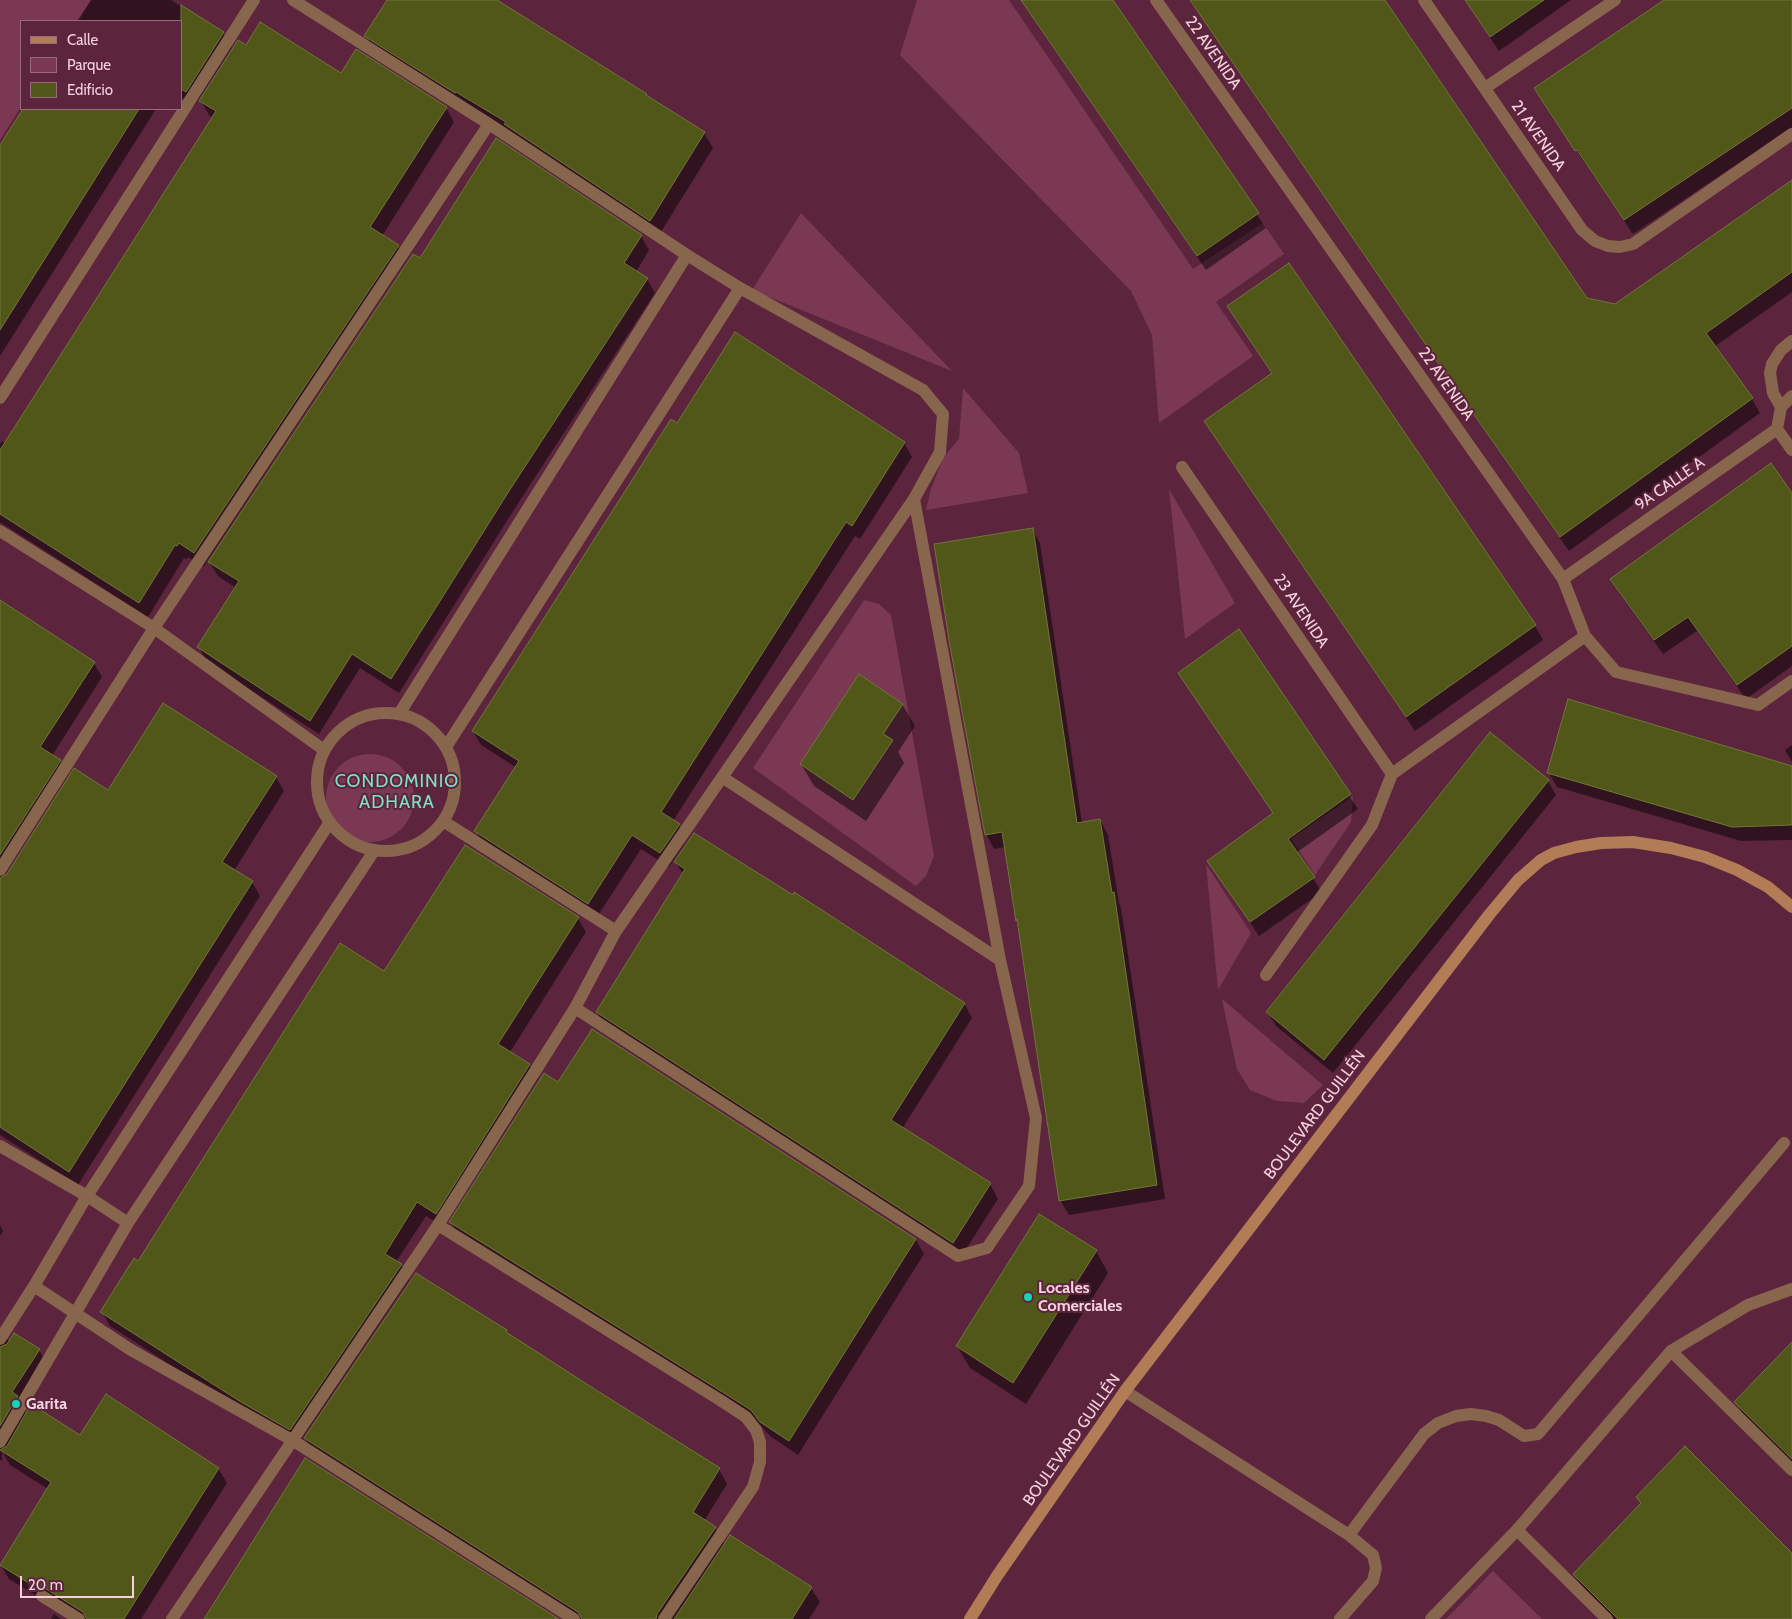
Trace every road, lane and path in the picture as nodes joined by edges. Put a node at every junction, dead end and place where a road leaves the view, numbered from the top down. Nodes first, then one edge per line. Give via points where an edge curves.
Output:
1 (254, 0) edge
2 (293, 0) edge
3 (1156, 0) edge
4 (1424, 0) edge
5 (1615, 0) edge
6 (1485, 88) junction
7 (490, 124) junction
8 (1792, 134) edge
9 (687, 255) junction
10 (740, 288) junction
11 (1792, 340) edge
12 (1792, 396) edge
13 (0, 398) edge
14 (1781, 407) junction
15 (1777, 429) junction
16 (1792, 450) edge
17 (1182, 467) dead end
18 (914, 499) junction
19 (0, 531) edge
20 (1563, 579) junction
21 (154, 628) junction
22 (1585, 636) junction
23 (1792, 681) edge
24 (399, 714) junction
25 (446, 747) junction
26 (324, 750) junction
27 (1392, 774) junction
28 (722, 777) junction
29 (443, 821) junction
30 (330, 822) junction
31 (374, 851) junction
32 (0, 870) edge
33 (1792, 907) edge
34 (616, 931) junction
35 (1000, 960) junction
36 (1266, 975) dead end
37 (575, 1008) junction
38 (1784, 1143) dead end
39 (0, 1146) edge
40 (87, 1196) junction
41 (128, 1223) junction
42 (438, 1225) junction
43 (34, 1286) junction
44 (1792, 1289) edge
45 (75, 1312) junction
46 (0, 1339) edge
47 (1671, 1351) junction
48 (1125, 1390) junction
49 (292, 1440) junction
50 (0, 1442) edge
51 (1792, 1470) edge
52 (1517, 1530) junction
53 (1349, 1535) junction
54 (42, 1596) dead end
55 (79, 1619) edge
56 (172, 1619) edge
57 (574, 1619) edge
58 (664, 1619) edge
59 (970, 1619) edge
60 (1340, 1619) edge
61 (1431, 1619) edge
62 (1607, 1619) edge

1 - 13 street
2 - 7 street
3 - 20 street, 22 AVENIDA
4 - 6 street, 21 AVENIDA
5 - 6 street
6 - 8 street, 21 AVENIDA via 1582,230 1595,241 1608,246 1633,244 1648,235
7 - 9 street
7 - 21 street
9 - 10 street
9 - 24 street
10 - 18 street via 923,390 943,414 940,452
10 - 25 street
11 - 14 street via 1781,350 1770,373 1773,393
12 - 14 street
14 - 15 street
15 - 16 street
15 - 20 street, 9A CALLE A
17 - 27 street, 23 AVENIDA
18 - 28 street
18 - 35 street
19 - 21 street
20 - 22 street, 22 AVENIDA
21 - 26 street
21 - 32 street
22 - 23 street, 22 AVENIDA via 1616,672 1758,705
22 - 27 street
24 - 25 street via 430,727
24 - 26 street via 363,715 343,726
25 - 29 street via 454,765 456,787
26 - 30 street via 318,766 316,790
27 - 36 street via 1372,825
28 - 34 street
28 - 35 street
29 - 31 street via 420,843 400,851
29 - 34 street
30 - 31 street via 356,845
30 - 40 street
31 - 41 street
33 - 48 main road, BOULEVARD GUILLÉN via 1768,887 1737,870 1671,848 1633,842 1601,842 1554,853 1541,860 1518,880 1489,915
34 - 37 street
35 - 37 street via 1036,1118 1029,1186 987,1248 958,1256
37 - 42 street
38 - 53 street via 1538,1434 1524,1436 1500,1420 1471,1414 1438,1423 1424,1434
39 - 40 street
40 - 41 street
40 - 43 street
41 - 45 street
42 - 49 street
42 - 58 street via 720,1400 746,1417 756,1430 760,1462 751,1491
43 - 45 street
43 - 46 street
44 - 47 street via 1748,1305
45 - 49 street via 132,1350
45 - 50 street
47 - 51 street
47 - 52 street
48 - 53 street
48 - 59 main road, BOULEVARD GUILLÉN
49 - 56 street
49 - 57 street
52 - 61 street
52 - 62 street
53 - 60 street via 1373,1555 1376,1568 1373,1582
54 - 55 street

